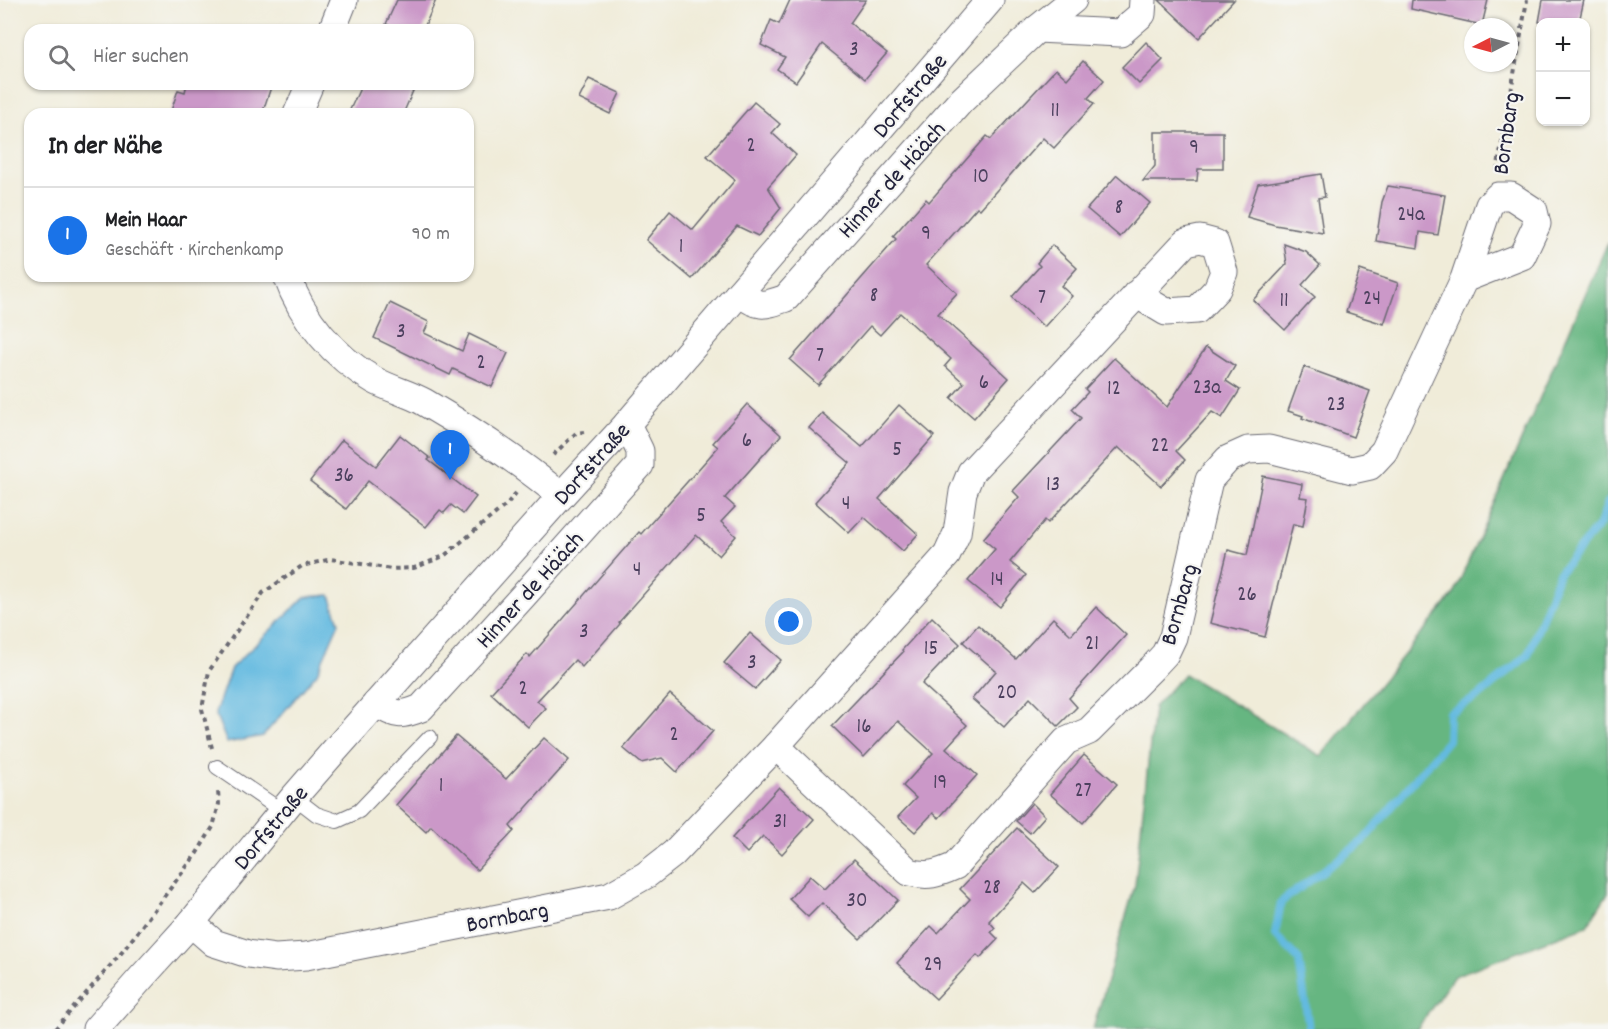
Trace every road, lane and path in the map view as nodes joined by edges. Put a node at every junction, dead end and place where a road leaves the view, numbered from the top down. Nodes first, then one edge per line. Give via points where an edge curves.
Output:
1 (344, 0) edge
2 (990, 0) edge
3 (1073, 0) edge
4 (1143, 0) edge
5 (1527, 0) edge
6 (334, 24) edge
7 (1037, 28) junction
8 (307, 90) edge
9 (300, 108) edge
10 (1498, 196) junction
11 (1464, 279) junction
12 (289, 282) edge
13 (739, 293) junction
14 (1136, 294) dead end
15 (627, 424) junction
16 (534, 473) junction
17 (561, 496) junction
18 (444, 556) dead end
19 (376, 704) junction
20 (429, 737) dead end
21 (776, 746) junction
22 (217, 767) dead end
23 (288, 804) junction
24 (191, 923) junction
25 (96, 1029) edge

1 - 6 street
2 - 13 street, Dorfstraße
3 - 7 street, Hinner de Hääch
4 - 7 street via 1142,14 1120,33
5 - 10 path, Bornbarg via 1497,171
7 - 13 street, Hinner de Hääch via 960,102 786,298 768,304 753,303
8 - 9 street
10 - 11 street, Bornbarg via 1489,205
10 - 11 street, Bornbarg via 1511,196 1534,211 1537,224 1522,256
11 - 21 street, Bornbarg via 1384,451 1370,466 1352,470 1269,449 1248,450 1221,466 1209,480 1173,637 1165,654 1089,732 1066,741 955,866 937,874 909,872
12 - 16 street via 310,322 338,354 374,380 421,400 481,436
13 - 15 street, Dorfstraße
14 - 21 street, Bornbarg via 971,472 963,492 957,533 947,555
15 - 17 street, Dorfstraße
15 - 19 street, Hinner de Hääch via 640,451 640,465 524,595 422,708 395,714
16 - 17 street
16 - 18 path via 506,504
17 - 19 street, Dorfstraße
19 - 23 street, Dorfstraße
20 - 23 lane via 359,811 337,821
21 - 24 street, Bornbarg via 673,854 609,896 296,957 248,954 214,943
22 - 23 lane
23 - 24 street, Dorfstraße
24 - 25 street, Dorfstraße

